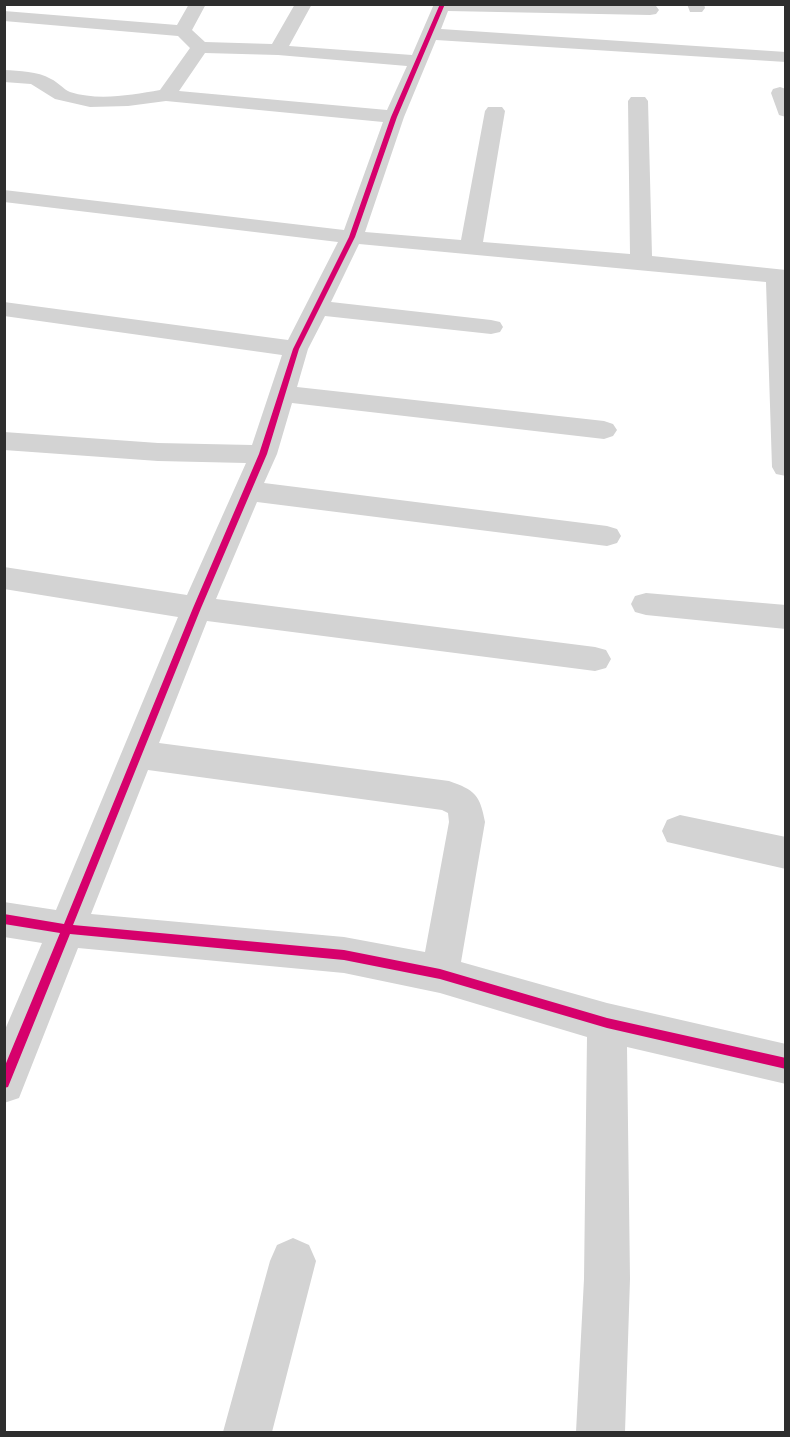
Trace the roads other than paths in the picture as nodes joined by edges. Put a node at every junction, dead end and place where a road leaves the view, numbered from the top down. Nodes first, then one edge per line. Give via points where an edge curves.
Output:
1 (198, 4) edge
2 (304, 4) edge
3 (442, 5) edge
4 (650, 10) dead end
5 (4, 16) edge
6 (183, 31) junction
7 (429, 34) junction
8 (200, 47) junction
9 (278, 50) junction
10 (786, 57) edge
11 (417, 61) junction
12 (4, 76) edge
13 (166, 95) junction
14 (638, 101) dead end
15 (495, 111) dead end
16 (394, 117) junction
17 (4, 196) edge
18 (352, 237) junction
19 (471, 246) junction
20 (641, 260) junction
21 (781, 276) edge
22 (317, 308) junction
23 (4, 309) edge
24 (491, 327) dead end
25 (296, 349) junction
26 (282, 394) junction
27 (604, 430) dead end
28 (4, 441) edge
29 (264, 454) junction
30 (786, 467) edge
31 (249, 491) junction
32 (607, 536) dead end
33 (4, 578) edge
34 (646, 604) dead end
35 (197, 608) junction
36 (786, 617) edge
37 (595, 659) dead end
38 (138, 754) junction
39 (680, 831) dead end
40 (786, 853) edge
41 (4, 919) edge
42 (66, 929) junction
43 (440, 974) junction
44 (607, 1023) junction
45 (786, 1064) edge
46 (4, 1083) edge
47 (293, 1261) dead end
48 (247, 1432) edge
49 (601, 1432) edge

1 - 6 street
2 - 9 street
3 - 4 street
3 - 7 street
5 - 6 street
6 - 8 street
7 - 10 street
7 - 11 street
8 - 9 street
8 - 13 street
9 - 11 street
11 - 16 street
12 - 13 street via 44,81 61,95 77,99 130,100
13 - 16 street
14 - 20 street
15 - 19 street
16 - 18 street
17 - 18 street
18 - 19 street
18 - 22 street
19 - 20 street
20 - 21 street
21 - 30 street
22 - 24 street
22 - 25 street
23 - 25 street
25 - 26 street
26 - 27 street
26 - 29 street
28 - 29 street via 158,452
29 - 31 street
31 - 32 street
31 - 35 street
33 - 35 street
34 - 36 street
35 - 37 street
35 - 38 street
38 - 42 street
38 - 43 street via 449,796 464,805 467,822
39 - 40 street
41 - 42 street
42 - 43 street via 344,955
42 - 46 street
43 - 44 street
44 - 45 street
44 - 49 street via 607,1279
47 - 48 street

